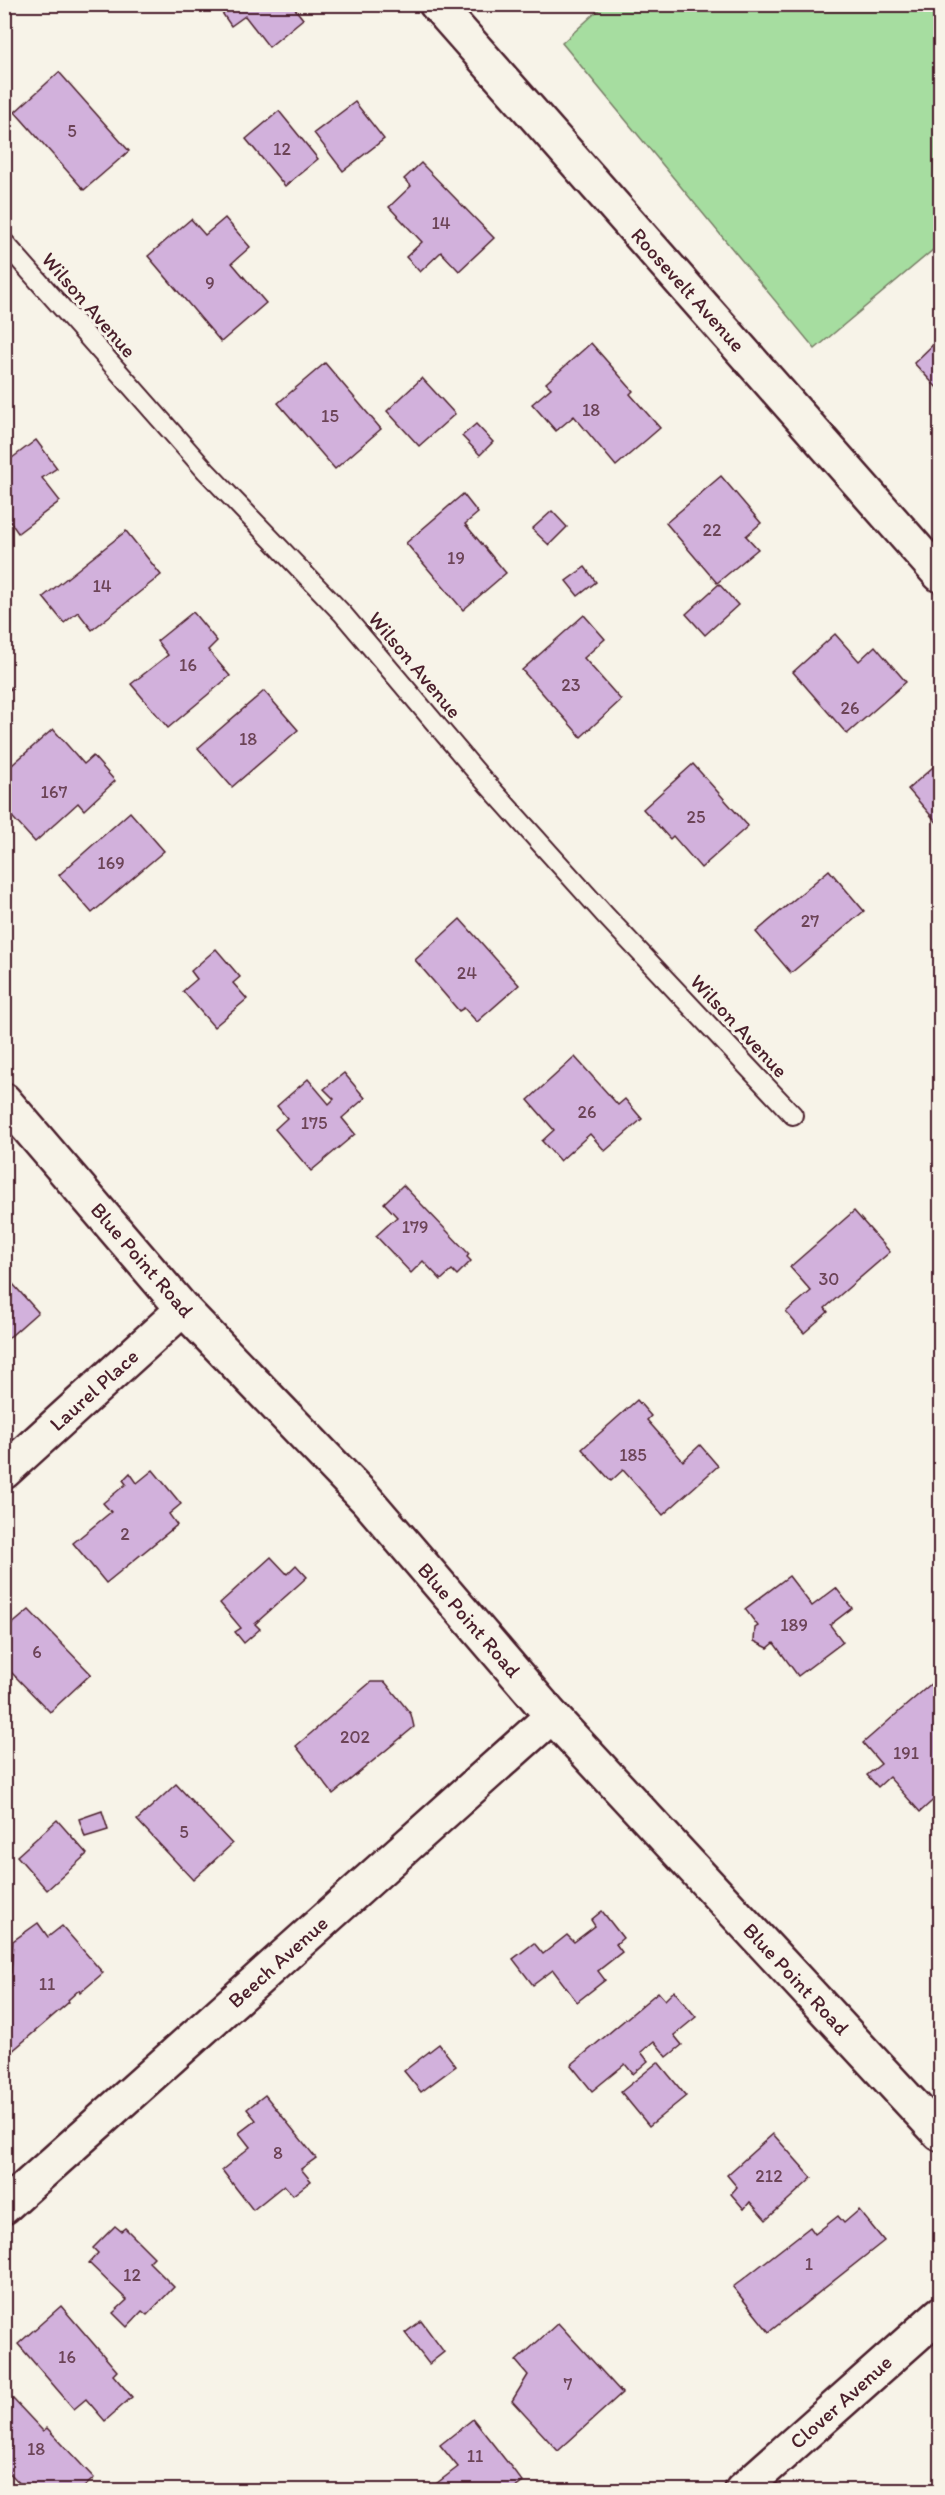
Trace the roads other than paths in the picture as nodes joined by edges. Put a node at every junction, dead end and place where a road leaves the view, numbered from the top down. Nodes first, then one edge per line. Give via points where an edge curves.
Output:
1 (435, 4) edge
2 (4, 242) edge
3 (940, 575) edge
4 (4, 1100) edge
5 (793, 1116) dead end
6 (183, 1309) junction
7 (4, 1472) edge
8 (552, 1716) junction
9 (940, 2134) edge
10 (4, 2207) edge
11 (940, 2314) edge
12 (742, 2490) edge

1 - 3 street, Roosevelt Avenue
2 - 5 lane, Wilson Avenue via 206,471 342,613 581,889
4 - 6 street, Blue Point Road
6 - 7 street, Laurel Place
6 - 8 street, Blue Point Road via 366,1499
8 - 9 street, Blue Point Road
8 - 10 street, Beech Avenue
11 - 12 street, Clover Avenue

